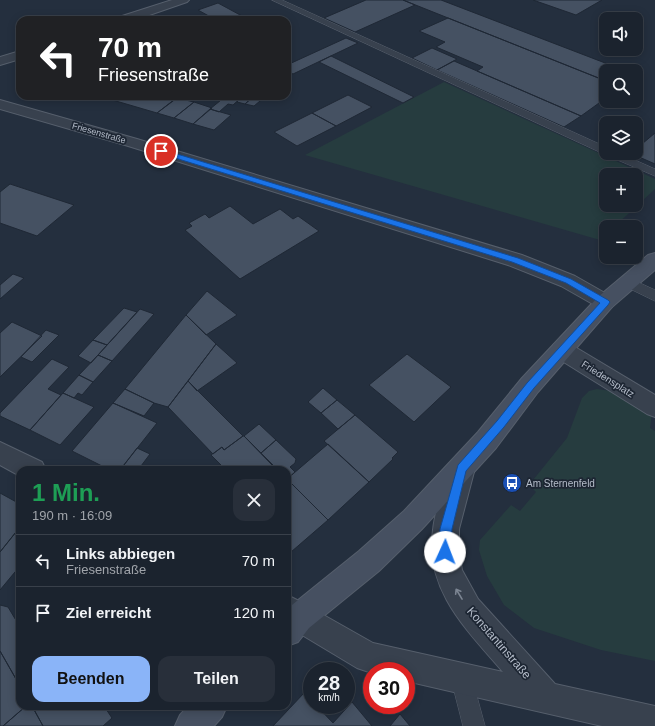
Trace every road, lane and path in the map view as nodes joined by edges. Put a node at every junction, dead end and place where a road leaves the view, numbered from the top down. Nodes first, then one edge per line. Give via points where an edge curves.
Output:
1 (183, 0) edge
2 (276, 0) edge
3 (135, 16) edge
4 (16, 55) edge
5 (0, 61) edge
6 (0, 104) edge
7 (599, 148) edge
8 (625, 160) edge
9 (655, 174) edge
10 (655, 260) edge
11 (629, 283) junction
12 (655, 296) edge
13 (605, 302) junction
14 (562, 350) junction
15 (655, 407) edge
16 (0, 453) edge
17 (25, 466) edge
18 (462, 468) junction
19 (291, 620) edge
20 (462, 679) junction
21 (547, 698) junction
22 (207, 710) edge
23 (655, 722) edge
24 (191, 726) edge
25 (474, 726) edge

1 - 3 street
2 - 7 lane
4 - 5 street
6 - 13 street, Friesenstraße via 515,260 568,281
8 - 9 lane
10 - 11 street, Konstantinstraße
11 - 12 lane
11 - 13 street, Konstantinstraße
13 - 14 street, Konstantinstraße
14 - 15 street, Friedensplatz
14 - 18 street, Konstantinstraße
16 - 17 street
18 - 19 street, Konstantinstraße via 369,561
21 -> 18 street, Konstantinstraße via 468,609 449,574 445,552 446,529
19 - 20 street via 368,657
20 - 21 street
20 - 25 lane
21 - 23 street
22 - 24 street

